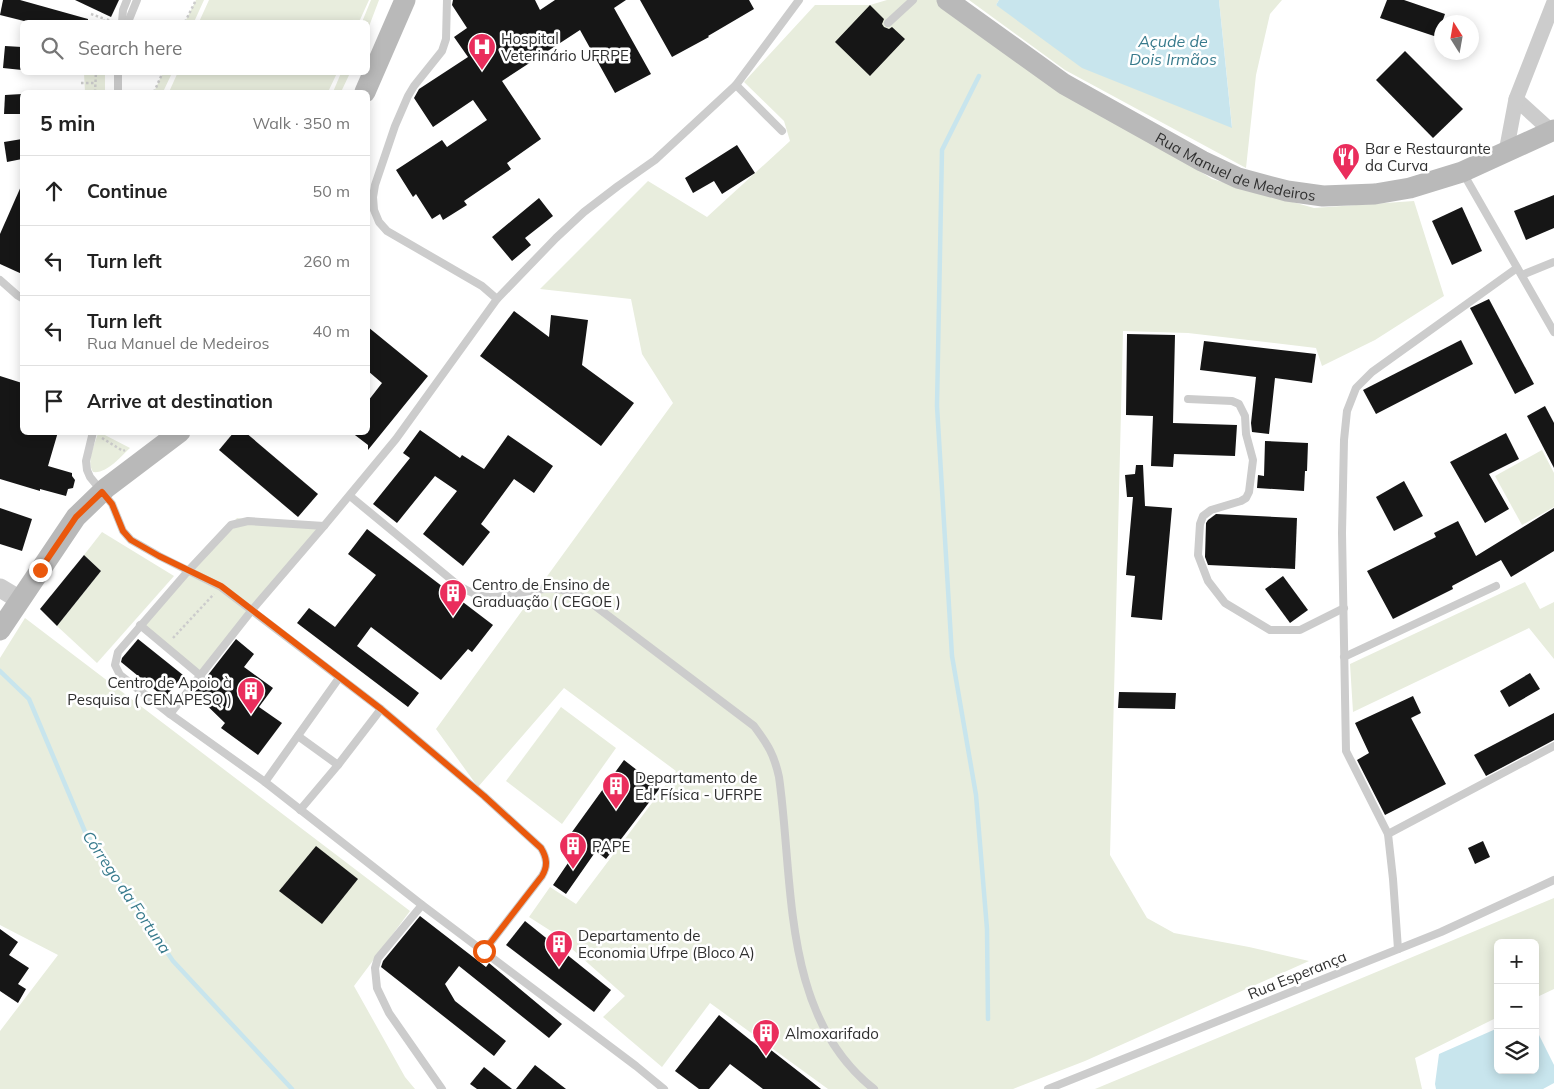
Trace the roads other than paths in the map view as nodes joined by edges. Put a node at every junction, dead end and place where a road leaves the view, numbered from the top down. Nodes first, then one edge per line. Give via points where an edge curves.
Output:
1 (127, 0) edge
2 (136, 0) edge
3 (405, 0) edge
4 (447, 0) edge
5 (799, 0) edge
6 (914, 0) edge
7 (947, 0) edge
8 (1554, 2) edge
9 (122, 20) edge
10 (129, 20) edge
11 (888, 23) dead end
12 (118, 75) edge
13 (736, 85) junction
14 (118, 90) edge
15 (366, 90) edge
16 (1516, 99) junction
17 (782, 131) dead end
18 (1553, 131) edge
19 (1506, 152) junction
20 (1462, 172) junction
21 (1554, 262) edge
22 (1517, 268) junction
23 (1522, 275) junction
24 (0, 280) edge
25 (20, 297) edge
26 (497, 299) junction
27 (1554, 332) edge
28 (1188, 399) dead end
29 (96, 435) edge
30 (176, 435) edge
31 (102, 492) junction
32 (350, 496) junction
33 (324, 526) junction
34 (188, 570) junction
35 (1496, 586) dead end
36 (0, 588) edge
37 (20, 600) junction
38 (1344, 608) junction
39 (252, 610) junction
40 (140, 624) junction
41 (0, 630) edge
42 (1344, 657) junction
43 (201, 676) junction
44 (338, 678) junction
45 (381, 709) junction
46 (170, 714) junction
47 (298, 736) junction
48 (1554, 746) edge
49 (338, 765) junction
50 (265, 782) junction
51 (300, 810) junction
52 (1388, 834) junction
53 (1554, 880) edge
54 (422, 905) junction
55 (1398, 949) junction
56 (484, 951) junction
57 (442, 1089) edge
58 (664, 1089) edge
59 (874, 1089) edge
60 (1048, 1089) edge

1 - 9 lane
2 - 10 lane
3 - 15 main road
4 - 26 lane via 446,39 442,51 414,86 395,126 375,185 374,210 387,231 482,286
5 - 13 lane
6 - 11 lane
7 - 20 main road, Rua Manuel de Medeiros via 1064,84 1238,178 1287,191 1332,196 1410,188
8 - 16 street
12 - 14 lane
13 - 17 lane
13 - 26 lane via 655,160 584,212
16 - 18 street
16 - 19 street
18 - 19 main road, Rua Manuel de Medeiros
19 - 20 main road, Rua Manuel de Medeiros
20 - 22 lane
21 - 23 lane
22 - 23 lane
22 - 38 lane via 1372,372 1356,388 1347,411 1344,440
23 - 27 lane
24 - 25 lane
26 - 32 lane via 396,439
28 - 38 lane via 1239,404 1245,416 1253,460 1246,498 1211,510 1203,516 1200,524 1198,555 1208,581 1225,603 1270,630 1300,630
29 - 31 lane via 86,461 87,470
30 - 31 main road
31 - 34 lane via 131,540
31 - 37 main road via 76,517
32 - 33 lane
32 - 59 lane via 458,586 474,594 490,597 543,588 573,592 586,599 754,726 766,741 779,777 794,929 812,1003 829,1039 858,1076
33 - 34 lane via 237,522
33 - 39 lane
34 - 39 lane via 221,586
34 - 40 lane
35 - 42 lane
36 - 37 street
37 - 41 main road
38 - 42 lane
39 - 43 lane
39 - 44 lane
40 - 43 lane
40 - 46 lane via 118,652 115,665 120,675
42 - 52 lane via 1346,751
43 - 46 lane
44 - 45 lane
44 - 47 lane
45 - 49 lane
45 - 56 lane via 484,796 545,855 546,870
46 - 50 lane
47 - 49 lane
47 - 50 lane
48 - 52 lane
49 - 51 lane
50 - 51 lane
51 - 54 lane
52 - 55 lane
53 - 55 lane, Rua Esperança
54 - 56 lane
54 - 57 lane via 378,958 375,978 389,1013
55 - 60 lane, Rua Esperança
56 - 58 lane

